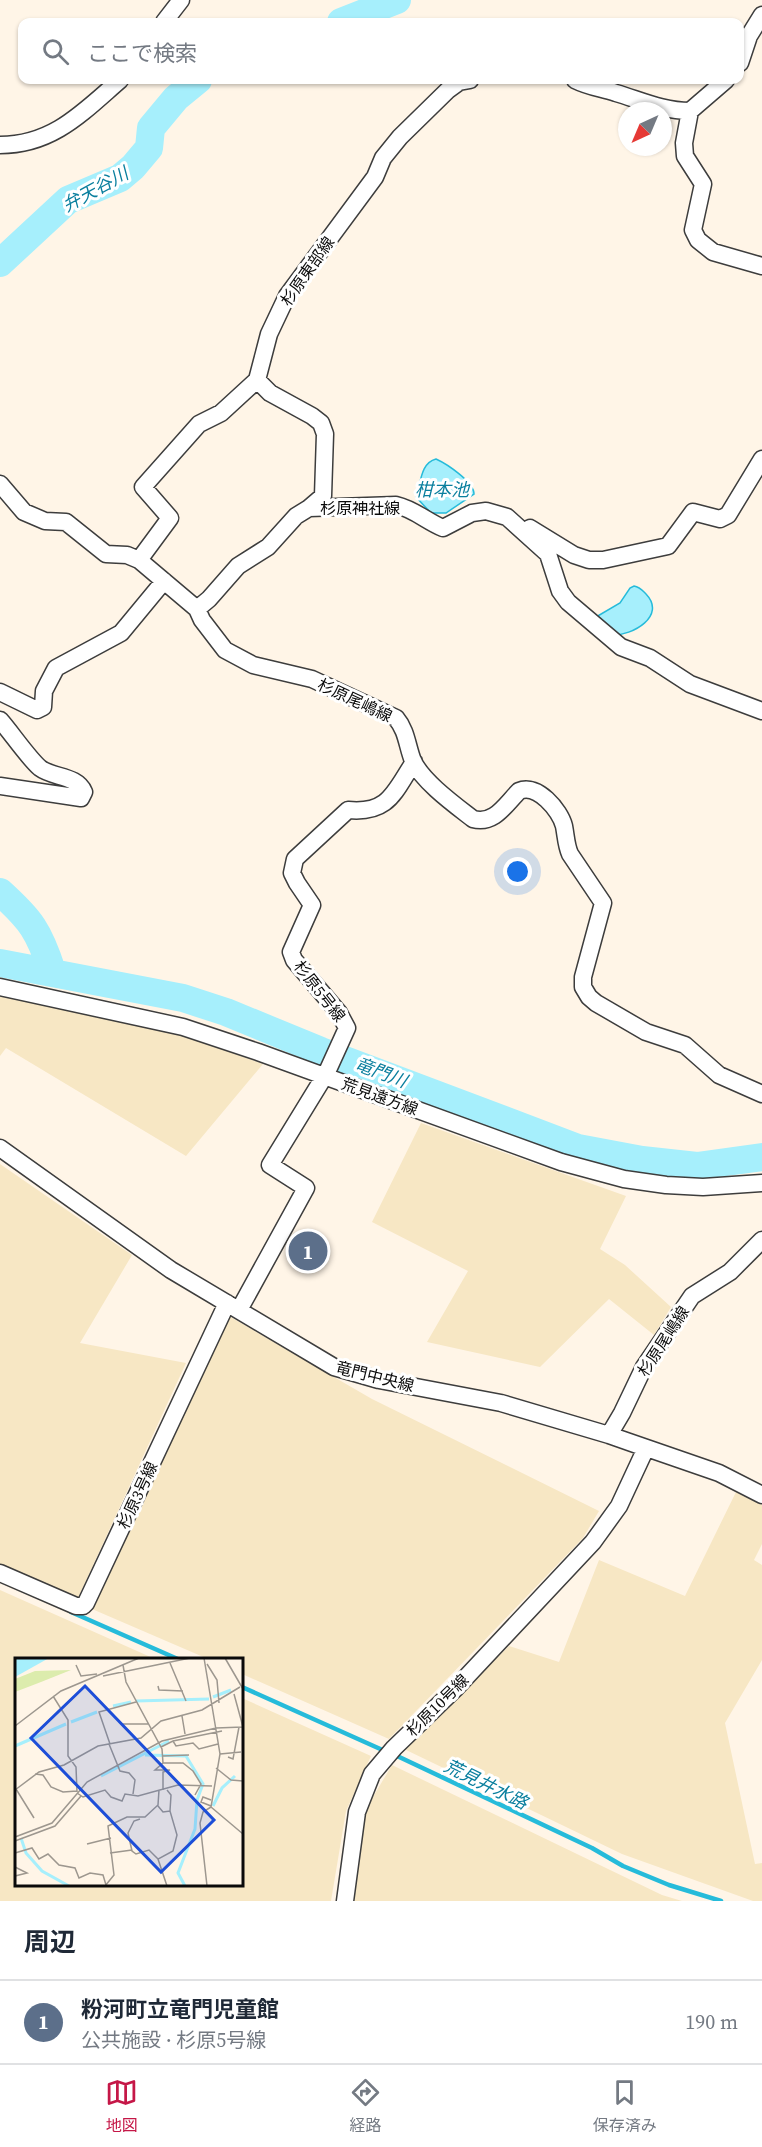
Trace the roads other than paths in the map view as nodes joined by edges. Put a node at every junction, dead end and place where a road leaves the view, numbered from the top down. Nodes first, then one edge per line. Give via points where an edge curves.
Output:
1 (181, 0) edge
2 (762, 15) edge
3 (167, 18) edge
4 (744, 51) edge
5 (115, 84) edge
6 (457, 84) edge
7 (583, 84) edge
8 (721, 84) edge
9 (690, 111) junction
10 (0, 145) edge
11 (762, 266) edge
12 (257, 380) junction
13 (762, 459) edge
14 (0, 484) edge
15 (309, 508) junction
16 (507, 517) junction
17 (140, 560) junction
18 (164, 581) junction
19 (197, 609) junction
20 (0, 692) edge
21 (762, 711) edge
22 (0, 720) edge
23 (414, 762) junction
24 (0, 786) edge
25 (0, 987) edge
26 (326, 1074) junction
27 (762, 1094) edge
28 (0, 1148) edge
29 (762, 1183) edge
30 (762, 1240) edge
31 (233, 1306) junction
32 (609, 1434) junction
33 (646, 1448) junction
34 (762, 1495) edge
35 (0, 1573) edge
36 (345, 1901) edge

1 - 3 street
2 - 4 street
5 - 10 street via 71,123 51,134
6 - 12 street, 杉原東部線 via 383,158 375,177 287,296 269,334
7 - 9 street via 638,102
8 - 9 street
9 - 11 street via 685,156 704,184 693,230 698,240 713,252
12 - 15 street via 270,393 321,423 326,434 323,496
12 - 17 street via 221,413 200,424 143,487 170,518
13 - 16 street via 728,515 720,519 693,512 674,540 662,548 589,561
14 - 17 street, 杉原尾嶋線 via 24,512 45,521 66,522 106,554
15 - 16 street, 杉原神社線 via 396,505 407,507 443,528 472,513 486,511
15 - 19 street, 杉原神社線 via 296,516 268,547 238,566
16 - 21 street via 548,554 560,591 568,602 621,647 650,658 690,684
17 - 18 street, 杉原尾嶋線
18 - 19 street, 杉原尾嶋線
18 - 20 street via 121,633 56,668 44,691 43,707 28,707
19 - 23 street, 杉原尾嶋線 via 225,650 253,665 312,679 396,718 404,727
22 - 24 street via 40,768 74,781 84,792 81,798 68,798
23 - 26 street, 杉原5号線 via 384,805 348,810 296,859 292,873 312,905 291,952 347,1028
23 - 27 street, 杉原尾嶋線 via 458,807 482,822 490,820 519,791 525,789 543,796 563,824 570,854 603,903 583,977 589,997 646,1032 685,1045 719,1075
25 - 26 street, 荒見遠方線 via 183,1027
26 - 29 street, 荒見遠方線 via 561,1162 624,1179 703,1187
26 - 31 street, 杉原5号線 via 270,1166 306,1188
28 - 31 street, 竜門中央線 via 140,1249
30 - 32 street, 杉原尾嶋線 via 730,1272 692,1296 644,1366
31 - 32 street, 竜門中央線 via 334,1367 356,1375 501,1403
31 - 35 street, 杉原3号線 via 86,1603 76,1606
32 - 33 street, 竜門中央線
33 - 34 street via 719,1473
33 - 36 street, 杉原10号線 via 619,1506 593,1542 372,1774 357,1812

